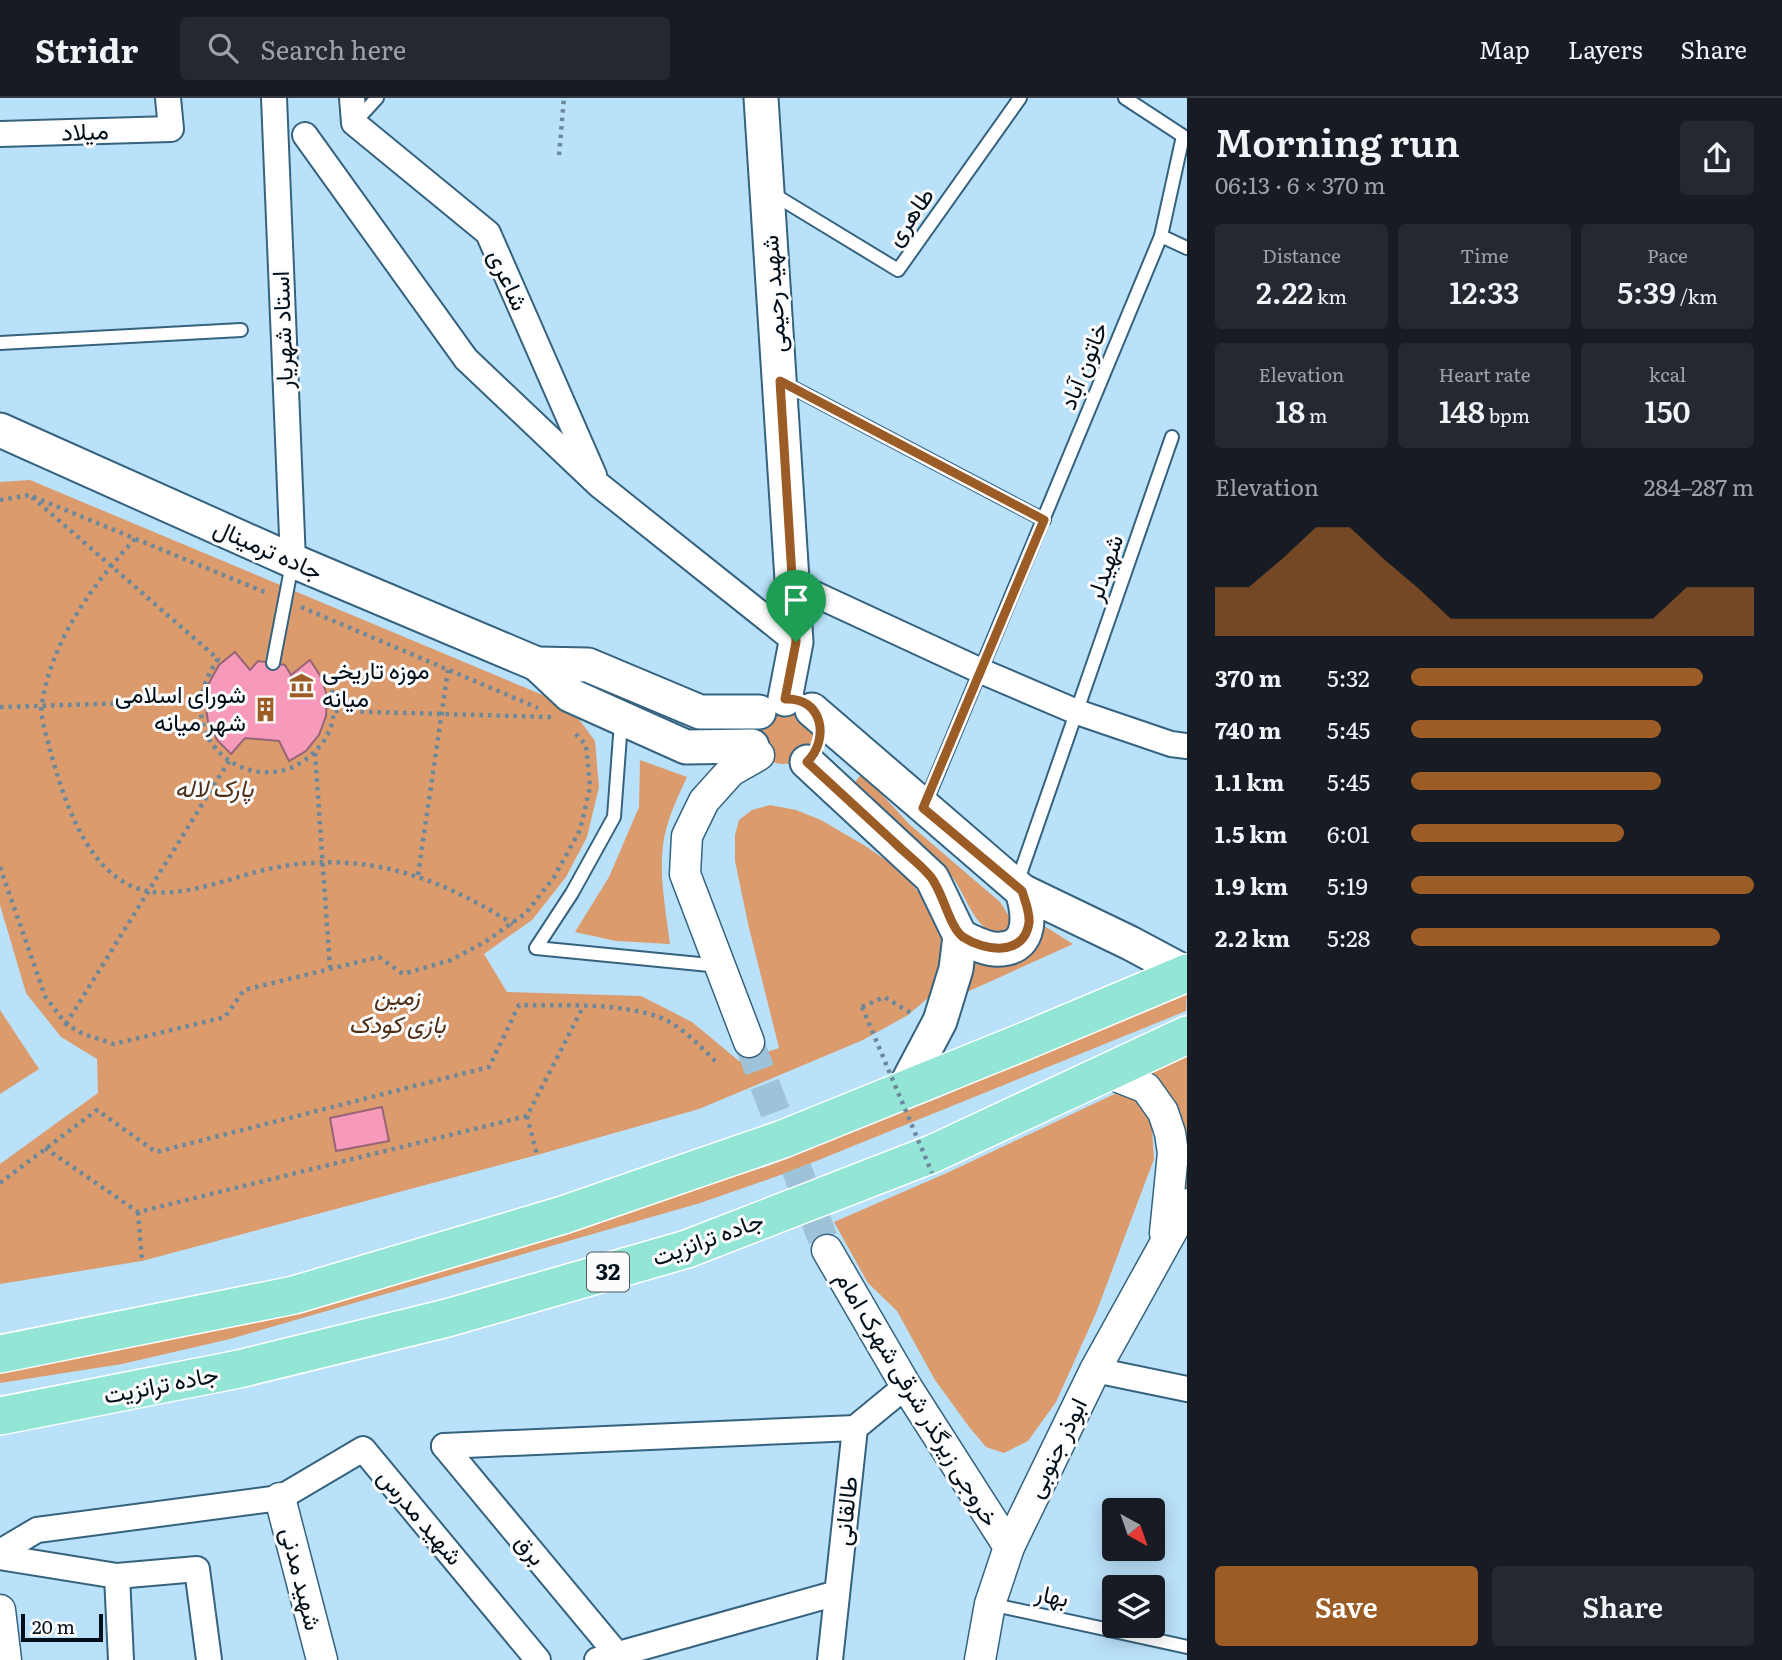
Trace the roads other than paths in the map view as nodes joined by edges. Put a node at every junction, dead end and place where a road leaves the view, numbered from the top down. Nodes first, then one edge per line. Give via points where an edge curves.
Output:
1 (168, 98) edge
2 (274, 98) edge
3 (352, 98) edge
4 (377, 98) edge
5 (761, 98) edge
6 (1125, 98) edge
7 (1015, 100) edge
8 (354, 123) junction
9 (1185, 132) edge
10 (0, 134) edge
11 (305, 135) dead end
12 (767, 191) junction
13 (1161, 236) junction
14 (1187, 248) edge
15 (242, 330) dead end
16 (0, 343) edge
17 (780, 381) junction
18 (0, 430) edge
19 (1172, 437) dead end
20 (599, 485) junction
21 (1044, 520) junction
22 (293, 561) junction
23 (793, 584) junction
24 (796, 642) junction
25 (273, 663) dead end
26 (537, 664) junction
27 (981, 671) junction
28 (786, 707) junction
29 (1077, 712) junction
30 (621, 718) junction
31 (1187, 746) edge
32 (755, 750) junction
33 (807, 762) junction
34 (923, 808) junction
35 (1019, 889) junction
36 (960, 936) junction
37 (720, 966) junction
38 (1187, 973) edge
39 (1187, 1035) edge
40 (749, 1042) tunnel mouth
41 (1108, 1073) junction
42 (903, 1091) junction
43 (1187, 1204) edge
44 (1164, 1247) junction
45 (827, 1250) tunnel mouth
46 (0, 1354) edge
47 (1095, 1370) junction
48 (906, 1386) junction
49 (1187, 1389) edge
50 (0, 1416) edge
51 (855, 1428) junction
52 (280, 1498) junction
53 (1009, 1547) junction
54 (0, 1554) edge
55 (117, 1576) junction
56 (837, 1593) junction
57 (990, 1604) junction
58 (0, 1610) edge
59 (1187, 1647) edge
60 (607, 1657) edge
61 (6, 1660) edge
62 (121, 1660) edge
63 (209, 1660) edge
64 (322, 1660) edge
65 (538, 1660) edge
66 (830, 1660) edge
67 (980, 1660) edge

1 - 10 street, ميلاد via 171,130
2 - 22 street, استاد شهریار
3 - 8 street
4 - 8 lane
5 - 12 main road, شهید رحیمی
6 - 9 lane, خاتون آباد
7 - 12 lane, طاهری via 898,270
8 - 20 street, شاعری via 488,233
9 - 13 lane, خاتون آباد
11 - 20 street via 466,359
12 - 17 main road, شهید رحیمی
13 - 14 lane
13 - 21 lane, خاتون آباد
15 - 16 lane
17 - 21 lane
17 - 23 main road, شهید رحیمی
18 - 22 main road, جاده ترمینال
19 - 29 lane, شهیدلر
20 - 24 street
21 - 27 lane, خاتون آباد
22 - 25 lane
22 - 26 main road, جاده ترمینال
23 - 24 main road, شهید رحیمی
23 - 27 street
24 - 28 main road, شهید رحیمی
26 - 28 main road via 588,665 700,712
26 - 30 main road via 570,695
27 - 29 street
27 - 34 lane, خاتون آباد
28 - 32 main road, شهید رحیمی via 753,722
28 - 33 main road via 821,727 819,747
28 - 34 main road
29 - 31 street
29 - 35 lane, شهیدلر
30 - 32 main road via 686,747
30 - 37 lane via 614,817 536,948
32 - 33 main road via 776,767
32 - 37 street via 704,801 687,836 685,874
33 - 36 main road via 932,877
34 - 35 main road
35 - 36 main road via 1029,923 1012,946 990,948
35 - 38 main road
36 - 42 main road via 956,969 940,1021
37 - 40 street
38 - 42 main road
39 - 41 main road, جاده ترانزیت / 32
41 - 44 street via 1146,1088 1163,1112 1170,1133 1173,1153
41 - 50 main road, جاده ترانزیت / 32 via 932,1154 687,1249 447,1318 239,1370
42 - 46 main road via 783,1139 563,1215 294,1295
43 - 44 street, ابوذر جنوبی
44 - 47 street, ابوذر جنوبی
45 - 48 street, خروجی زیرگذر شرقی شهرک امام
47 - 49 street
47 - 53 street, ابوذر جنوبی
48 - 51 street
48 - 53 street, خروجی زیرگذر شرقی شهرک امام
51 - 56 street, طالقانی
51 - 60 street, برق via 444,1447
52 - 54 street via 37,1530
52 - 64 street, شهید مدنی
52 - 65 street, شهید مدرس via 363,1449
53 - 57 street, ابوذر جنوبی
54 - 55 street
55 - 62 street
55 - 63 street via 197,1569
56 - 60 street
56 - 66 street, طالقانی
57 - 59 lane, بهار
57 - 67 street, ابوذر جنوبی
58 - 61 street

